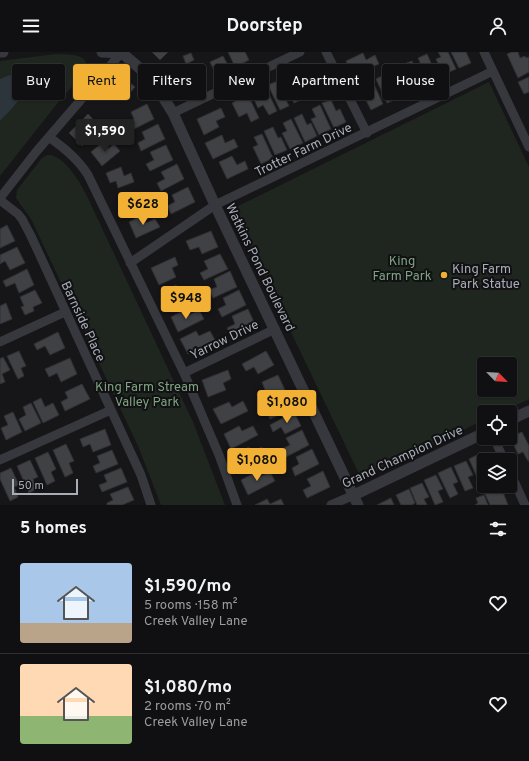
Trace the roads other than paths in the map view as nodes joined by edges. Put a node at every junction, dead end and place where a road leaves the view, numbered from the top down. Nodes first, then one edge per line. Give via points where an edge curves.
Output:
1 (0, 52) edge
2 (3, 52) edge
3 (102, 52) edge
4 (121, 52) edge
5 (300, 52) edge
6 (326, 52) edge
7 (484, 52) edge
8 (493, 71) junction
9 (173, 113) junction
10 (366, 133) junction
11 (49, 137) junction
12 (529, 147) edge
13 (0, 199) edge
14 (215, 205) junction
15 (130, 263) junction
16 (65, 312) junction
17 (275, 329) junction
18 (0, 342) edge
19 (184, 373) junction
20 (111, 410) junction
21 (529, 411) edge
22 (517, 417) edge
23 (477, 436) edge
24 (0, 460) edge
25 (517, 487) edge
26 (354, 495) junction
27 (151, 505) edge
28 (237, 505) edge
29 (331, 505) edge
30 (358, 505) edge
31 (525, 505) edge

1 - 2 street
3 - 4 street
4 - 9 street, Watkins Pond Boulevard via 152,79
4 - 11 street
5 - 9 street
6 - 10 street
7 - 8 street
8 - 10 street, Trotter Farm Drive
8 - 12 street
9 - 14 street, Watkins Pond Boulevard
10 - 14 street, Trotter Farm Drive
11 - 13 street
11 - 15 street via 82,166
13 - 16 street, Barnside Place via 22,219
14 - 15 street, Trotter Farm Drive
14 - 17 street, Watkins Pond Boulevard
15 - 19 street
16 - 18 street
16 - 20 street, Barnside Place
17 - 19 street, Yarrow Drive
17 - 26 street, Watkins Pond Boulevard
19 - 28 street
20 - 24 street
20 - 27 street, Barnside Place via 141,475
21 - 22 street
23 - 26 street, Grand Champion Drive
25 - 31 street
26 - 29 street, Grand Champion Drive
26 - 30 street, Watkins Pond Boulevard

